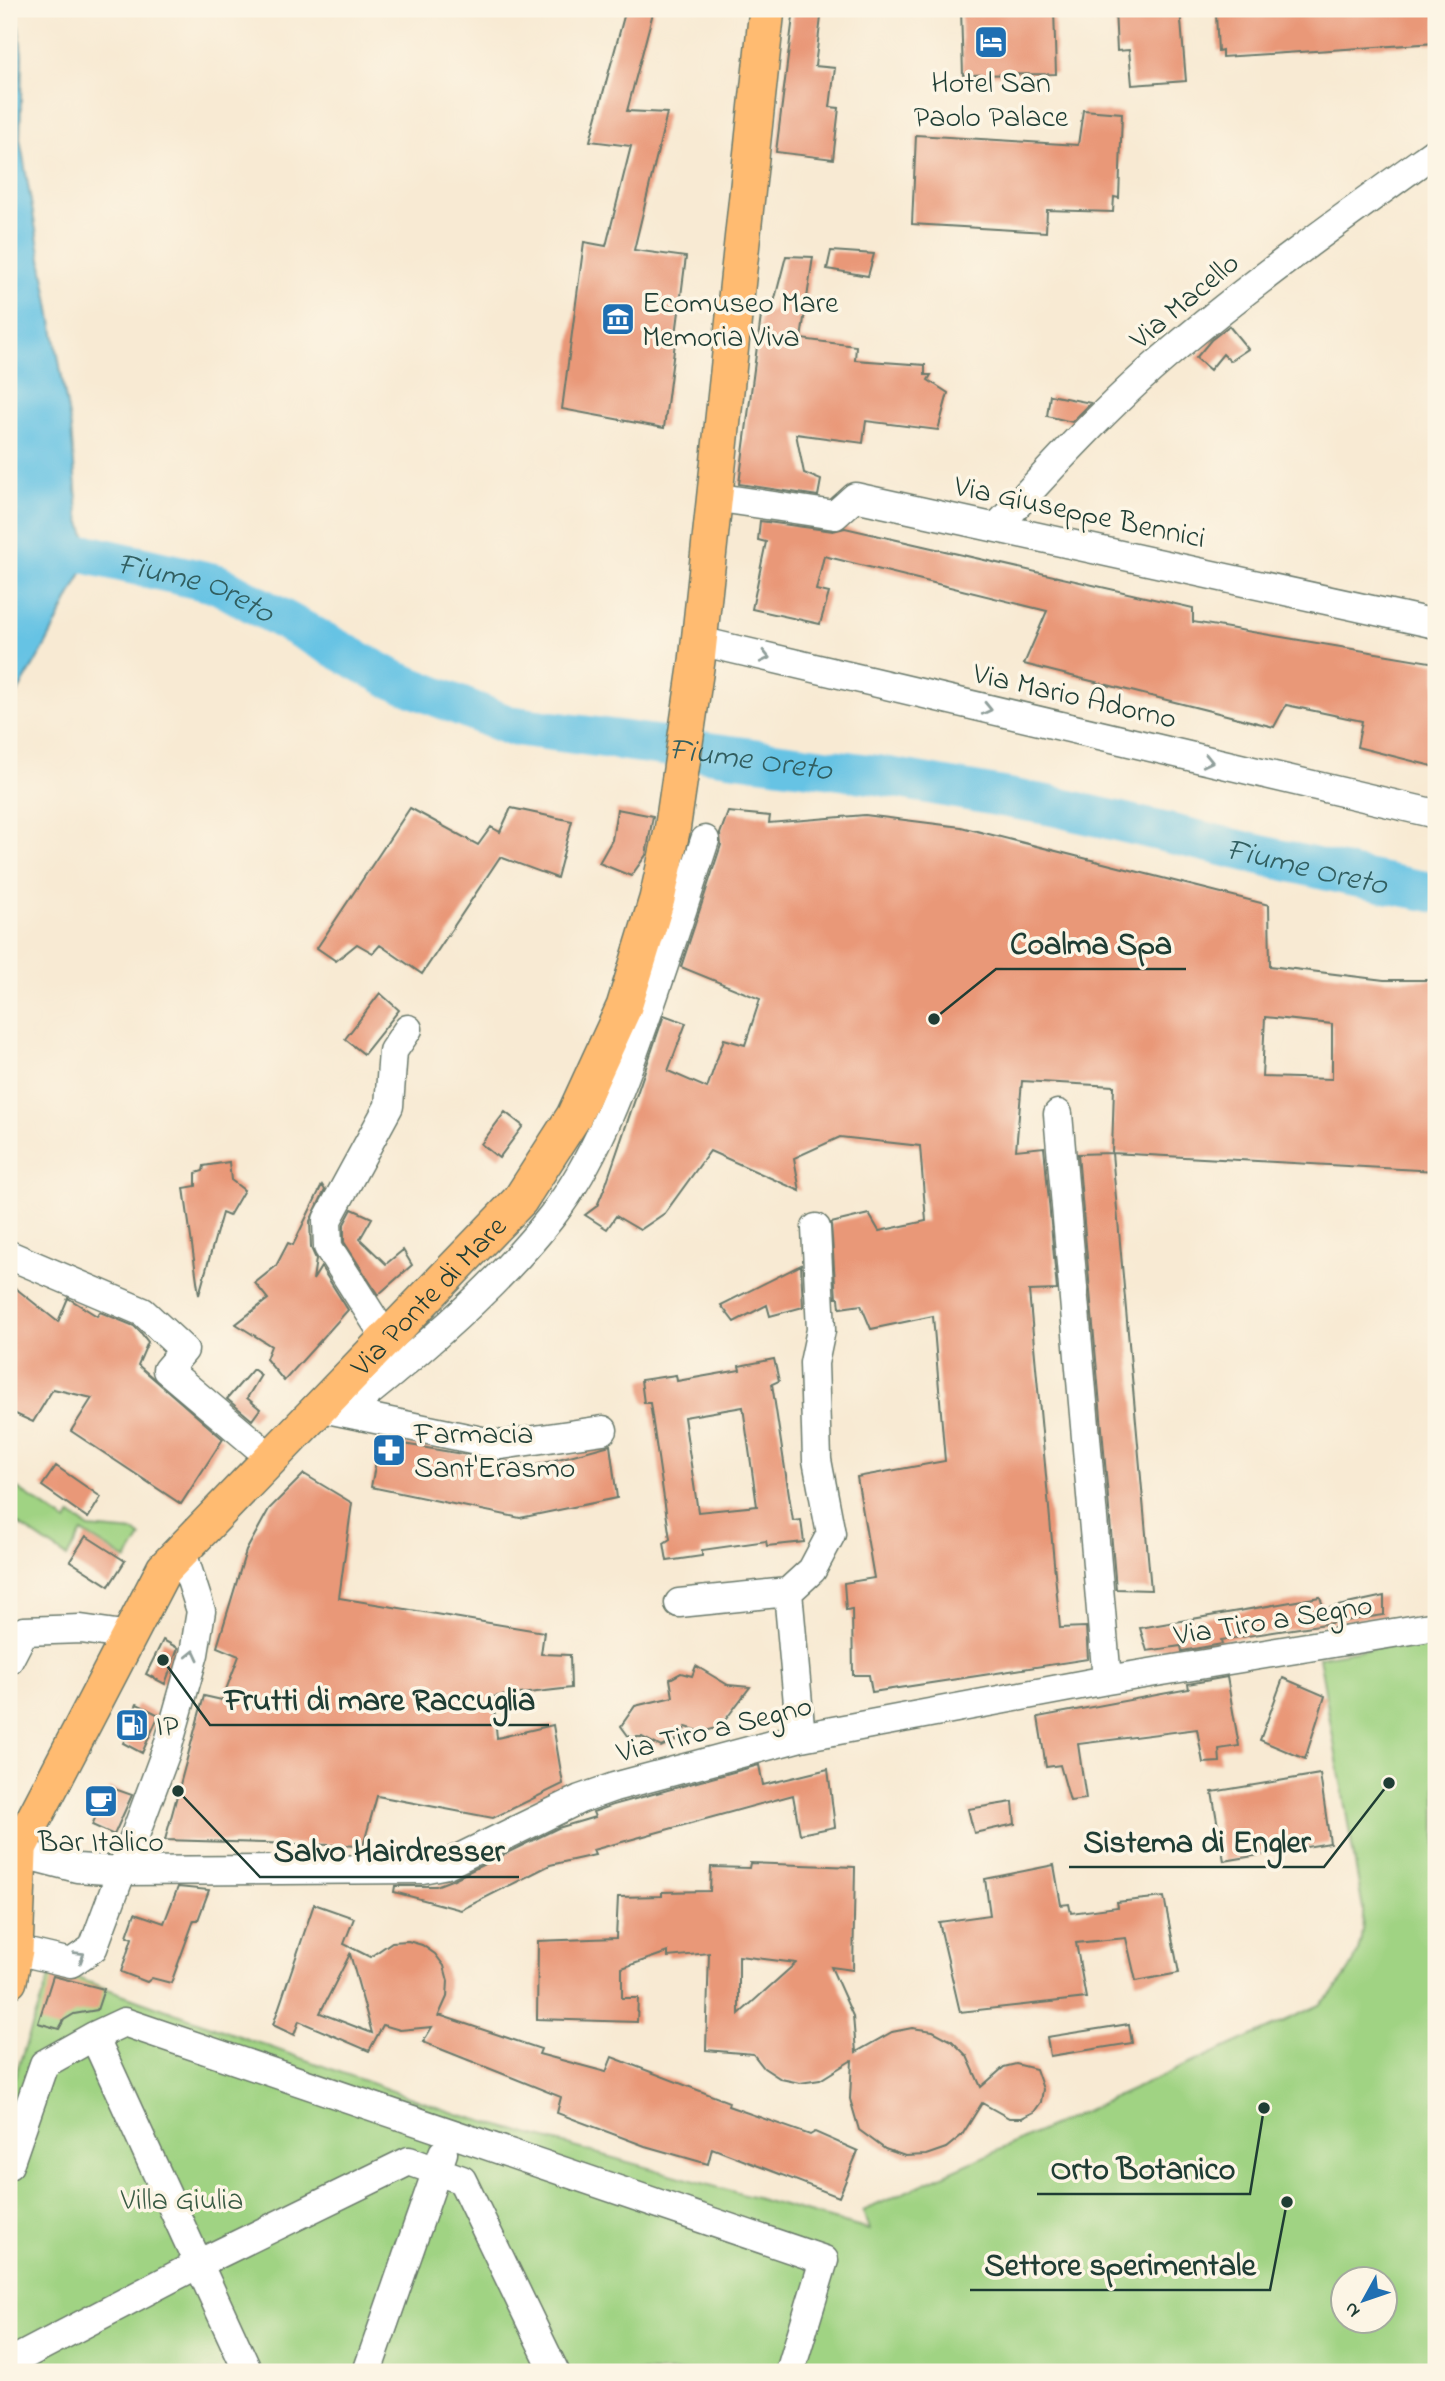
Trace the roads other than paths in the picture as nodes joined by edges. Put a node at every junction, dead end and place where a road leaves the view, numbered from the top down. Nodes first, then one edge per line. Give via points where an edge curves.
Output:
1 (767, 9) edge
2 (1436, 151) edge
3 (713, 498) junction
4 (997, 527) junction
5 (1436, 624) edge
6 (698, 651) junction
7 (1436, 814) edge
8 (689, 836) junction
9 (408, 1029) dead end
10 (1058, 1114) dead end
11 (816, 1228) dead end
12 (9, 1255) edge
13 (386, 1338) junction
14 (332, 1410) junction
15 (603, 1430) dead end
16 (270, 1457) junction
17 (181, 1549) junction
18 (788, 1592) junction
19 (679, 1603) dead end
20 (1436, 1626) edge
21 (130, 1636) junction
22 (9, 1660) edge
23 (1107, 1680) junction
24 (801, 1737) junction
25 (14, 1860) edge
26 (122, 1871) junction
27 (12, 1965) edge
28 (94, 2036) junction
29 (450, 2134) junction
30 (9, 2165) edge
31 (437, 2172) junction
32 (200, 2263) junction
33 (9, 2362) edge
34 (248, 2372) edge
35 (367, 2372) edge
36 (555, 2372) edge
37 (790, 2372) edge

1 - 3 main road, Via Ponte di Mare
2 - 4 street, Via Macello via 1278,266 1172,351 1067,449
3 - 4 street, Via Giuseppe Bennici via 835,515 855,497
3 - 6 main road, Via Ponte di Mare
4 - 5 street, Via Giuseppe Bennici
6 -> 7 street, Via Mario Adorno
6 - 8 main road, Via Ponte di Mare
8 - 13 main road, Via Ponte di Mare via 657,899 624,1007 574,1116 520,1200
8 - 14 street via 623,1083 597,1142 553,1215 512,1262 394,1373
9 - 13 street via 393,1051 389,1106 327,1220 328,1247
10 - 23 street
11 - 18 street via 821,1330 814,1363 817,1460 831,1534 812,1570
12 - 16 street via 143,1312 184,1350 167,1370
13 - 14 main road, Via Ponte di Mare
14 - 15 street via 501,1445
14 - 16 main road, Via Ponte di Mare
16 - 17 main road, Via Ponte di Mare
17 - 21 main road, Via Ponte di Mare via 164,1569
26 -> 17 street via 167,1749 194,1654 201,1611
18 - 19 street
18 - 24 street
20 - 23 street, Via Tiro a Segno
21 - 22 street via 81,1629 24,1631
21 - 25 main road, Via Ponte di Mare
23 - 24 street, Via Tiro a Segno
24 - 26 street, Via Tiro a Segno via 614,1787 447,1864 422,1869
25 - 26 street, Via Tiro a Segno
25 - 27 main road
27 -> 26 street via 71,1963 93,1948
28 - 29 street via 124,2022
28 - 30 street via 44,2064
28 - 32 street
29 - 31 street
29 - 37 street via 824,2260
31 - 32 street via 410,2161
31 - 35 street
31 - 36 street via 462,2180
32 - 33 street
32 - 34 street

